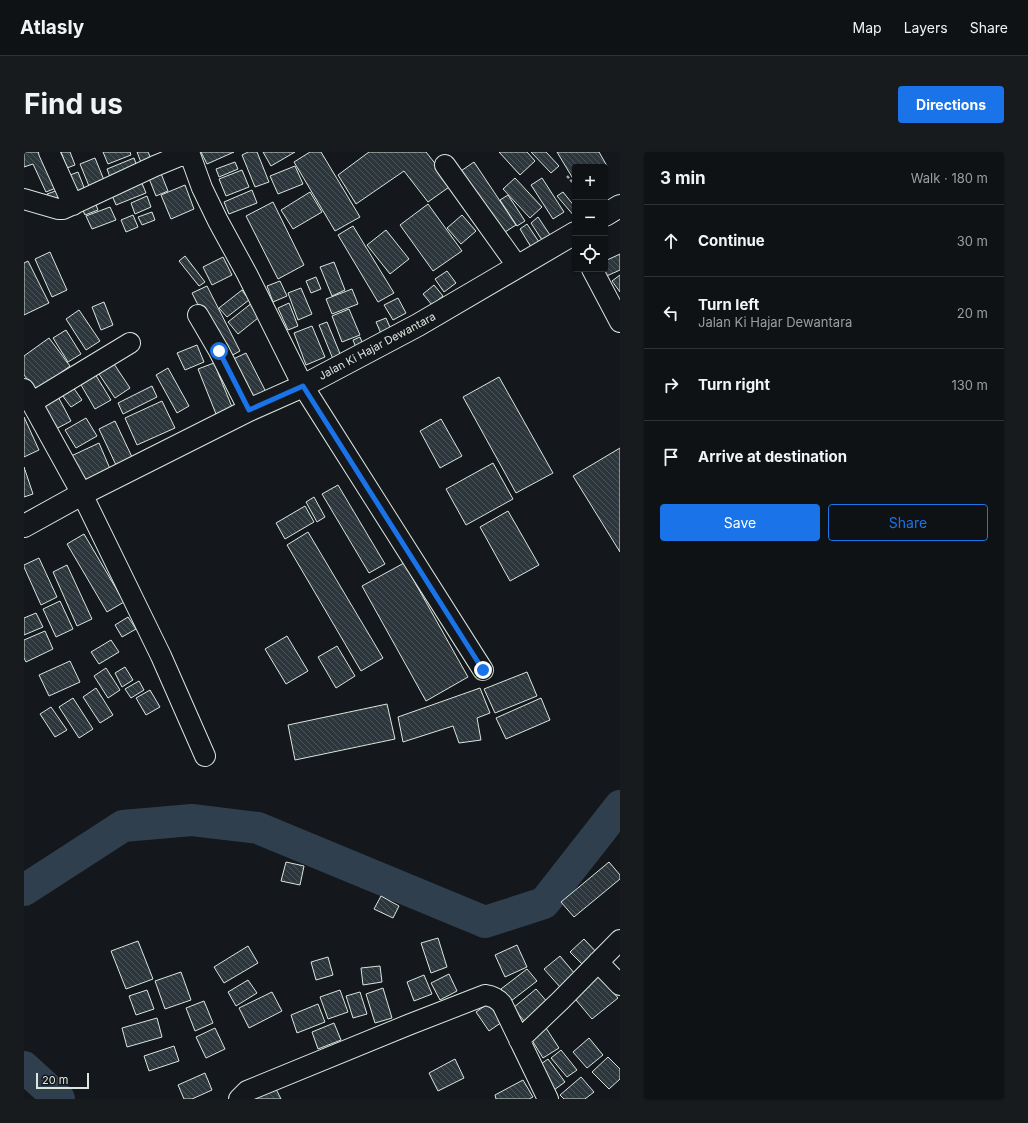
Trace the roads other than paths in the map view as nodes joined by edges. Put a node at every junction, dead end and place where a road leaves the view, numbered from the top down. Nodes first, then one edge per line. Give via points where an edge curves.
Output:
1 (49, 152) edge
2 (189, 152) edge
3 (445, 165) dead end
4 (24, 199) edge
5 (73, 205) junction
6 (620, 206) edge
7 (608, 213) edge
8 (572, 235) edge
9 (518, 267) junction
10 (594, 272) edge
11 (198, 315) dead end
12 (620, 322) edge
13 (130, 343) dead end
14 (303, 386) junction
15 (28, 396) edge
16 (249, 410) junction
17 (82, 494) junction
18 (24, 526) edge
19 (483, 670) dead end
20 (205, 756) dead end
21 (620, 940) edge
22 (598, 962) junction
23 (620, 985) edge
24 (519, 1040) junction
25 (239, 1099) edge
26 (548, 1099) edge

1 - 5 street
2 - 5 street
2 - 14 street via 218,221
3 - 9 street
4 - 5 street via 58,209
6 - 7 main road
8 - 9 main road, Jalan Ki Hajar Dewantara
9 - 14 main road, Jalan Ki Hajar Dewantara via 418,325
10 - 12 street
11 - 16 street
13 - 15 street
14 - 16 main road, Jalan Ki Hajar Dewantara
14 - 19 street
15 - 17 street
16 - 17 main road, Jalan Ki Hajar Dewantara
17 - 18 main road, Jalan Ki Hajar Dewantara
17 - 20 street via 161,656
21 - 22 street
22 - 23 street
22 - 24 street
24 - 25 street via 498,999 485,995 246,1091
24 - 26 street

